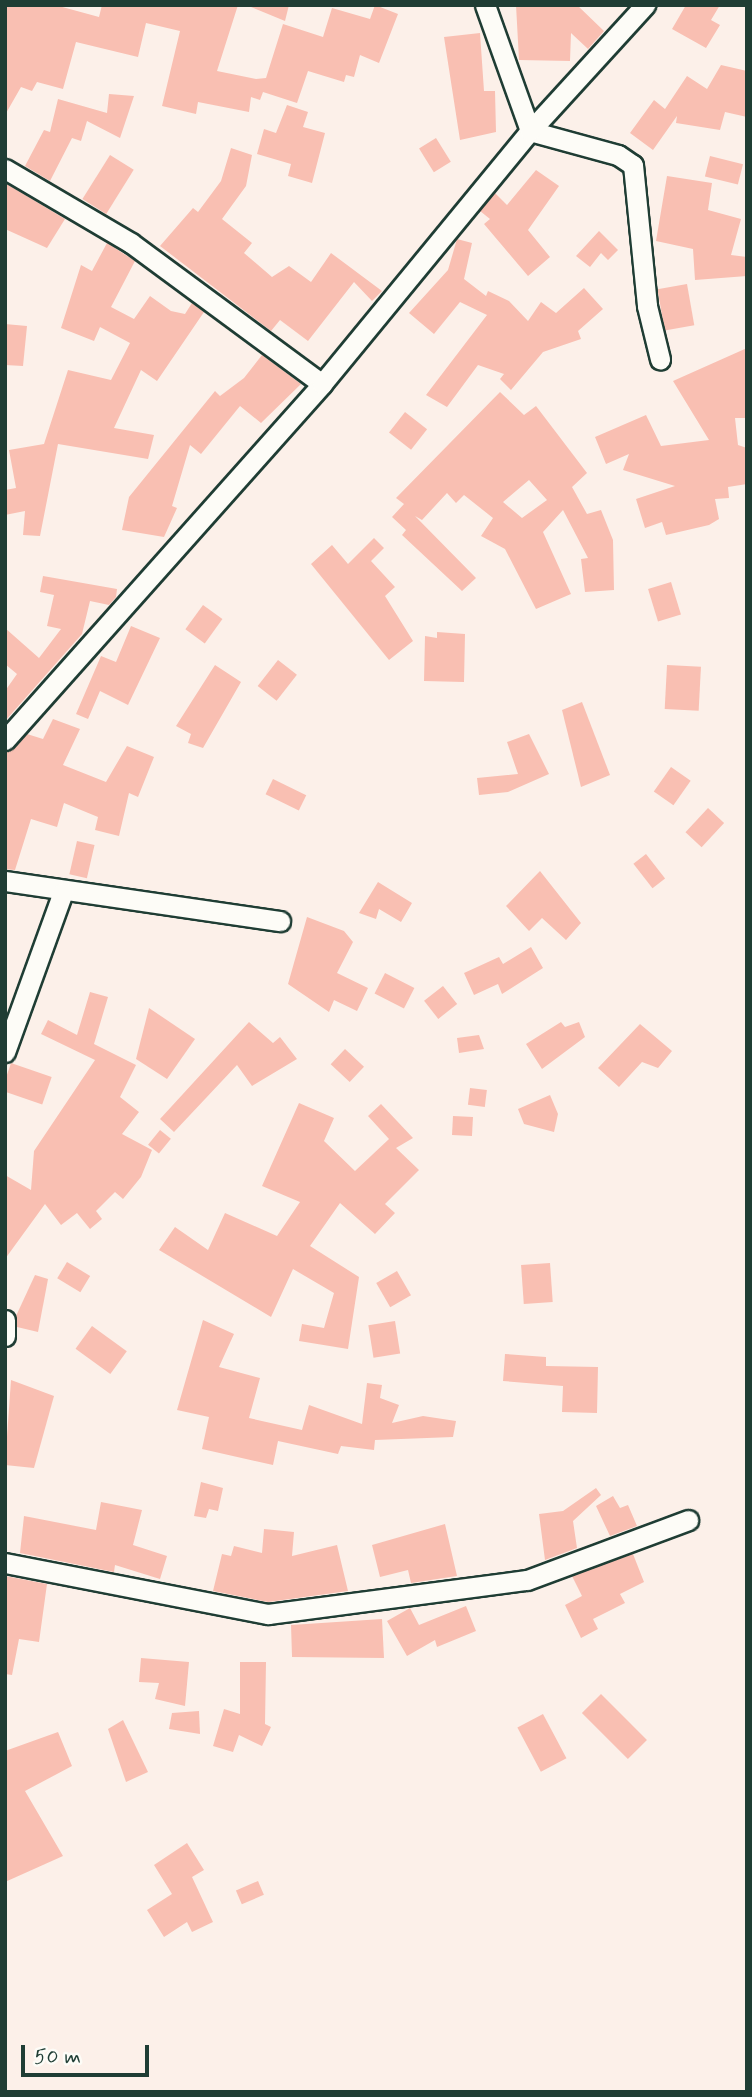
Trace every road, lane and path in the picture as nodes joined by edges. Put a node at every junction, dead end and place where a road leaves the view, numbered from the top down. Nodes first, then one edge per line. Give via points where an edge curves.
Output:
1 (485, 5) edge
2 (645, 5) edge
3 (530, 131) junction
4 (5, 169) edge
5 (660, 359) dead end
6 (322, 384) junction
7 (5, 740) edge
8 (5, 881) edge
9 (63, 892) junction
10 (280, 921) dead end
11 (5, 1052) edge
12 (5, 1321) edge
13 (5, 1336) edge
14 (688, 1520) dead end
15 (5, 1563) edge

1 - 3 street
2 - 3 street
3 - 5 street via 618,155 633,165 647,306
3 - 6 street
4 - 6 street via 131,243
6 - 7 street
8 - 9 street
9 - 10 street
9 - 11 street
12 - 13 street
14 - 15 street via 527,1580 281,1614 231,1612

